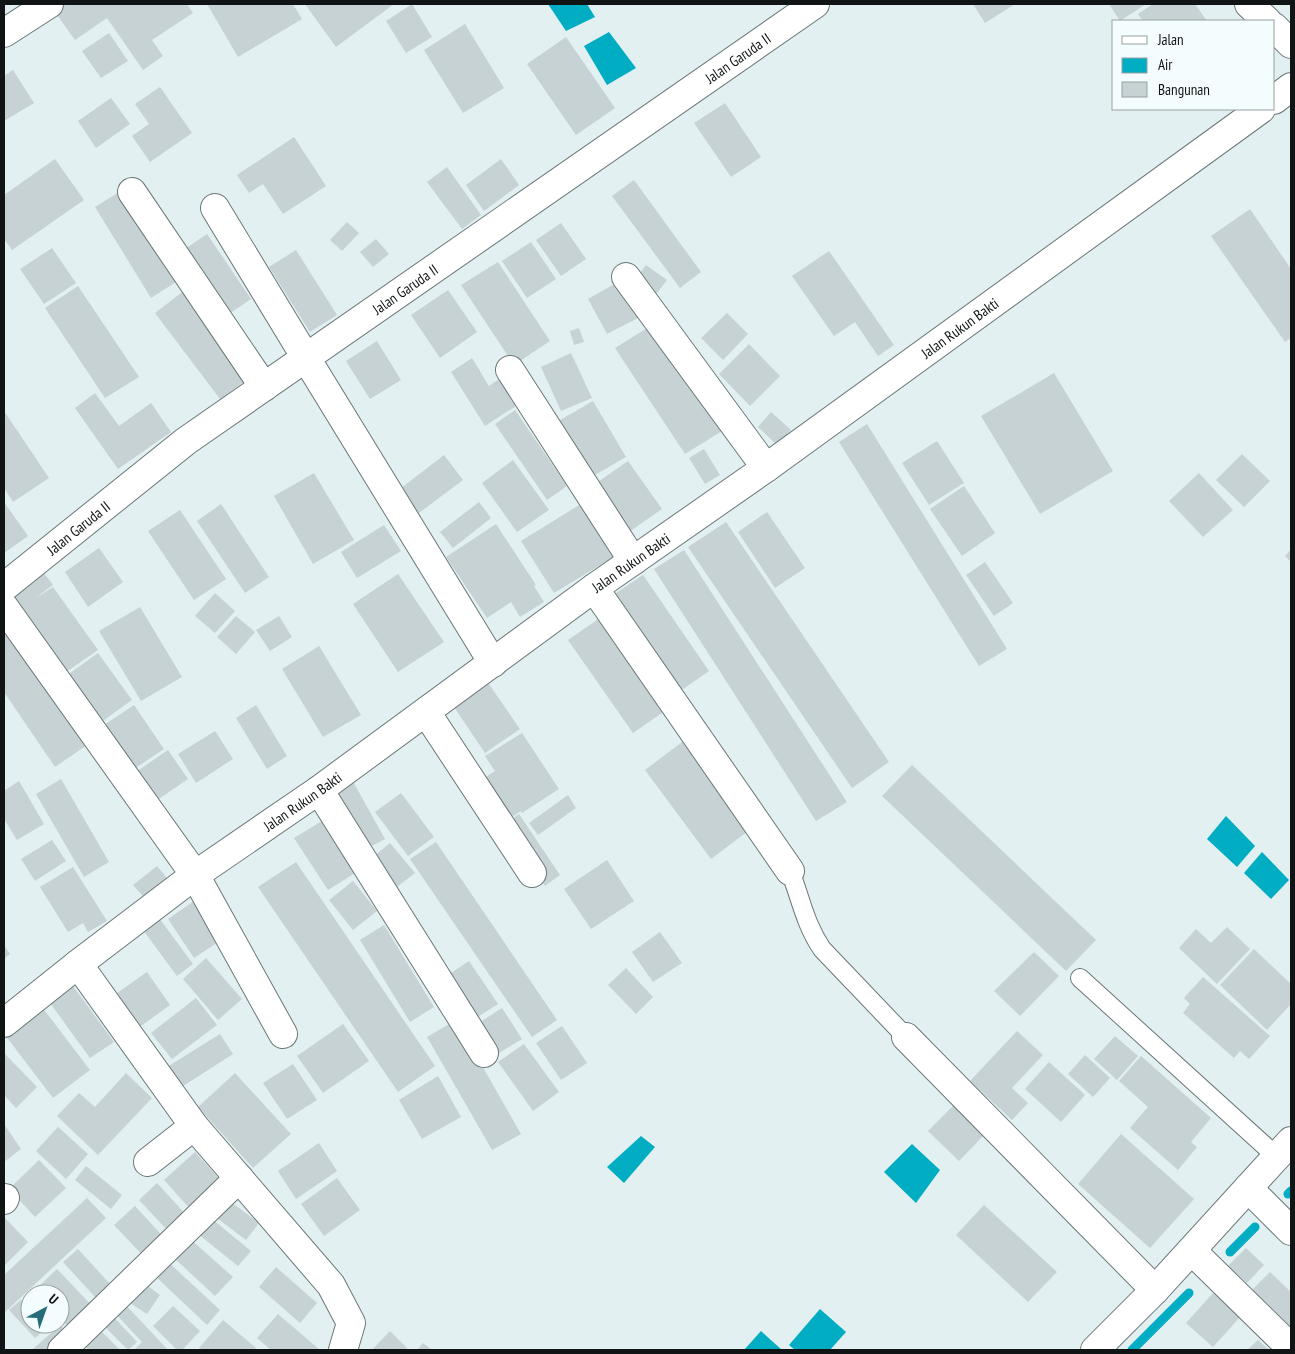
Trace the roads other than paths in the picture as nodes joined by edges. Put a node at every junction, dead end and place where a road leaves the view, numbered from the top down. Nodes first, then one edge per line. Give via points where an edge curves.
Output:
1 (49, 4) edge
2 (816, 4) edge
3 (1249, 4) edge
4 (1266, 20) edge
5 (1275, 28) edge
6 (4, 33) edge
7 (1291, 44) edge
8 (1291, 87) edge
9 (1275, 99) edge
10 (1260, 110) edge
11 (132, 192) dead end
12 (215, 208) dead end
13 (626, 277) dead end
14 (306, 358) junction
15 (510, 370) dead end
16 (264, 387) junction
17 (766, 468) junction
18 (632, 561) junction
19 (4, 586) edge
20 (594, 588) junction
21 (4, 607) edge
22 (493, 663) junction
23 (426, 712) junction
24 (320, 790) junction
25 (790, 871) joint
26 (532, 873) dead end
27 (195, 875) junction
28 (78, 964) junction
29 (1080, 978) dead end
30 (4, 1022) edge
31 (283, 1034) dead end
32 (906, 1038) joint
33 (484, 1052) dead end
34 (194, 1126) junction
35 (1284, 1149) edge
36 (148, 1162) dead end
37 (239, 1178) junction
38 (1248, 1188) junction
39 (1291, 1231) edge
40 (1192, 1251) junction
41 (1155, 1290) junction
42 (1291, 1348) edge
43 (62, 1350) edge
44 (343, 1350) edge
45 (1094, 1350) edge

1 - 6 street
2 - 14 street, Jalan Garuda II
3 - 4 street
5 - 7 street
8 - 9 street
10 - 17 street, Jalan Rukun Bakti
11 - 16 street
12 - 14 street
13 - 17 street
14 - 16 street, Jalan Garuda II
14 - 22 street
15 - 18 street
16 - 19 street, Jalan Garuda II via 186,441
17 - 18 street, Jalan Rukun Bakti
18 - 20 street, Jalan Rukun Bakti
20 - 22 street, Jalan Rukun Bakti
20 - 25 street
21 - 27 street
22 - 23 street, Jalan Rukun Bakti
23 - 24 street, Jalan Rukun Bakti
23 - 26 street
24 - 27 street, Jalan Rukun Bakti
24 - 33 street
25 - 32 lane via 805,918 822,949
27 - 28 street, Jalan Rukun Bakti
27 - 31 street
28 - 30 street, Jalan Rukun Bakti
28 - 34 street
29 - 35 lane
32 - 41 street
34 - 36 street
34 - 37 street
35 - 38 street
37 - 43 street
37 - 44 street via 331,1285 351,1323
38 - 39 street
38 - 40 street
40 - 41 street
40 - 42 street
41 - 45 street

